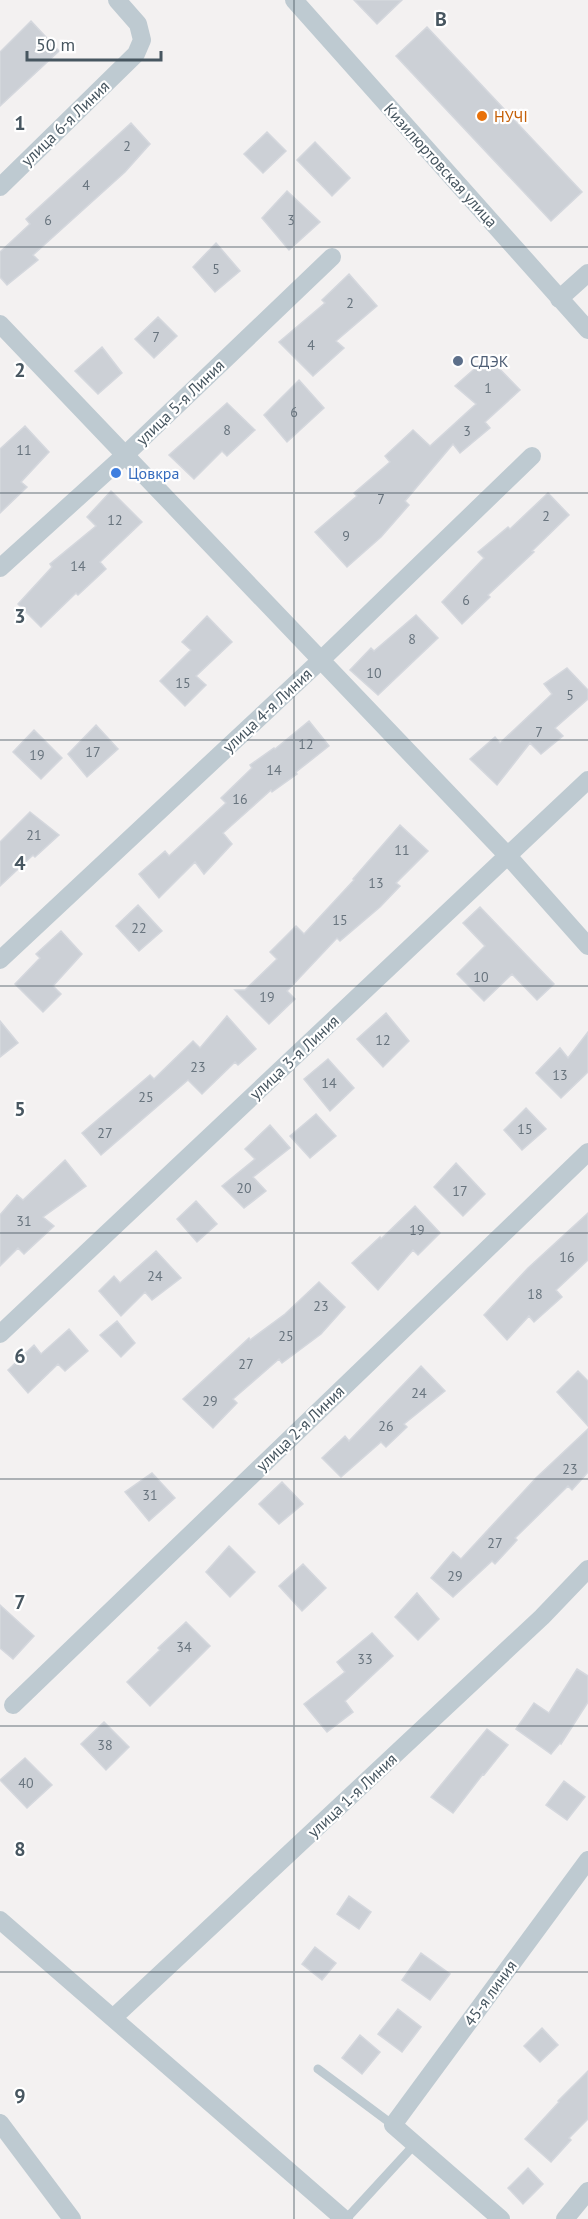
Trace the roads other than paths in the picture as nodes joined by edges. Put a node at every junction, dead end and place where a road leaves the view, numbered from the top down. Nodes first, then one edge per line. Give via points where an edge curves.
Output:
1 (117, 0) edge
2 (294, 0) edge
3 (0, 187) edge
4 (332, 257) dead end
5 (588, 273) edge
6 (559, 299) junction
7 (0, 324) edge
8 (588, 330) edge
9 (125, 454) junction
10 (532, 456) dead end
11 (0, 568) edge
12 (321, 660) junction
13 (588, 780) edge
14 (508, 856) junction
15 (588, 946) edge
16 (0, 960) edge
17 (588, 1152) edge
18 (0, 1334) edge
19 (588, 1569) edge
20 (13, 1705) dead end
21 (588, 1860) edge
22 (0, 1920) edge
23 (113, 2018) junction
24 (318, 2069) dead end
25 (0, 2123) edge
26 (393, 2125) junction
27 (415, 2144) junction
28 (588, 2191) edge
29 (72, 2219) edge
30 (345, 2219) edge
31 (501, 2219) edge
32 (566, 2219) edge

1 - 3 street, улица 6-я Линия via 138,24 142,40 136,54
2 - 6 street, Кизилюртовская улица
4 - 9 street, улица 5-я Линия
5 - 6 street
6 - 8 street, Кизилюртовская улица
7 - 9 street
9 - 11 street, улица 5-я Линия
9 - 12 street
10 - 12 street, улица 4-я Линия
12 - 14 street
12 - 16 street, улица 4-я Линия
13 - 14 street, улица 3-я Линия
14 - 15 street
14 - 18 street, улица 3-я Линия
17 - 20 street, улица 2-я Линия
19 - 23 street, улица 1-я Линия via 534,1625
21 - 26 street, 45-я линия
22 - 23 street
23 - 30 street
24 - 26 lane
25 - 29 street
26 - 27 street
27 - 30 lane
27 - 31 street
28 - 32 street

